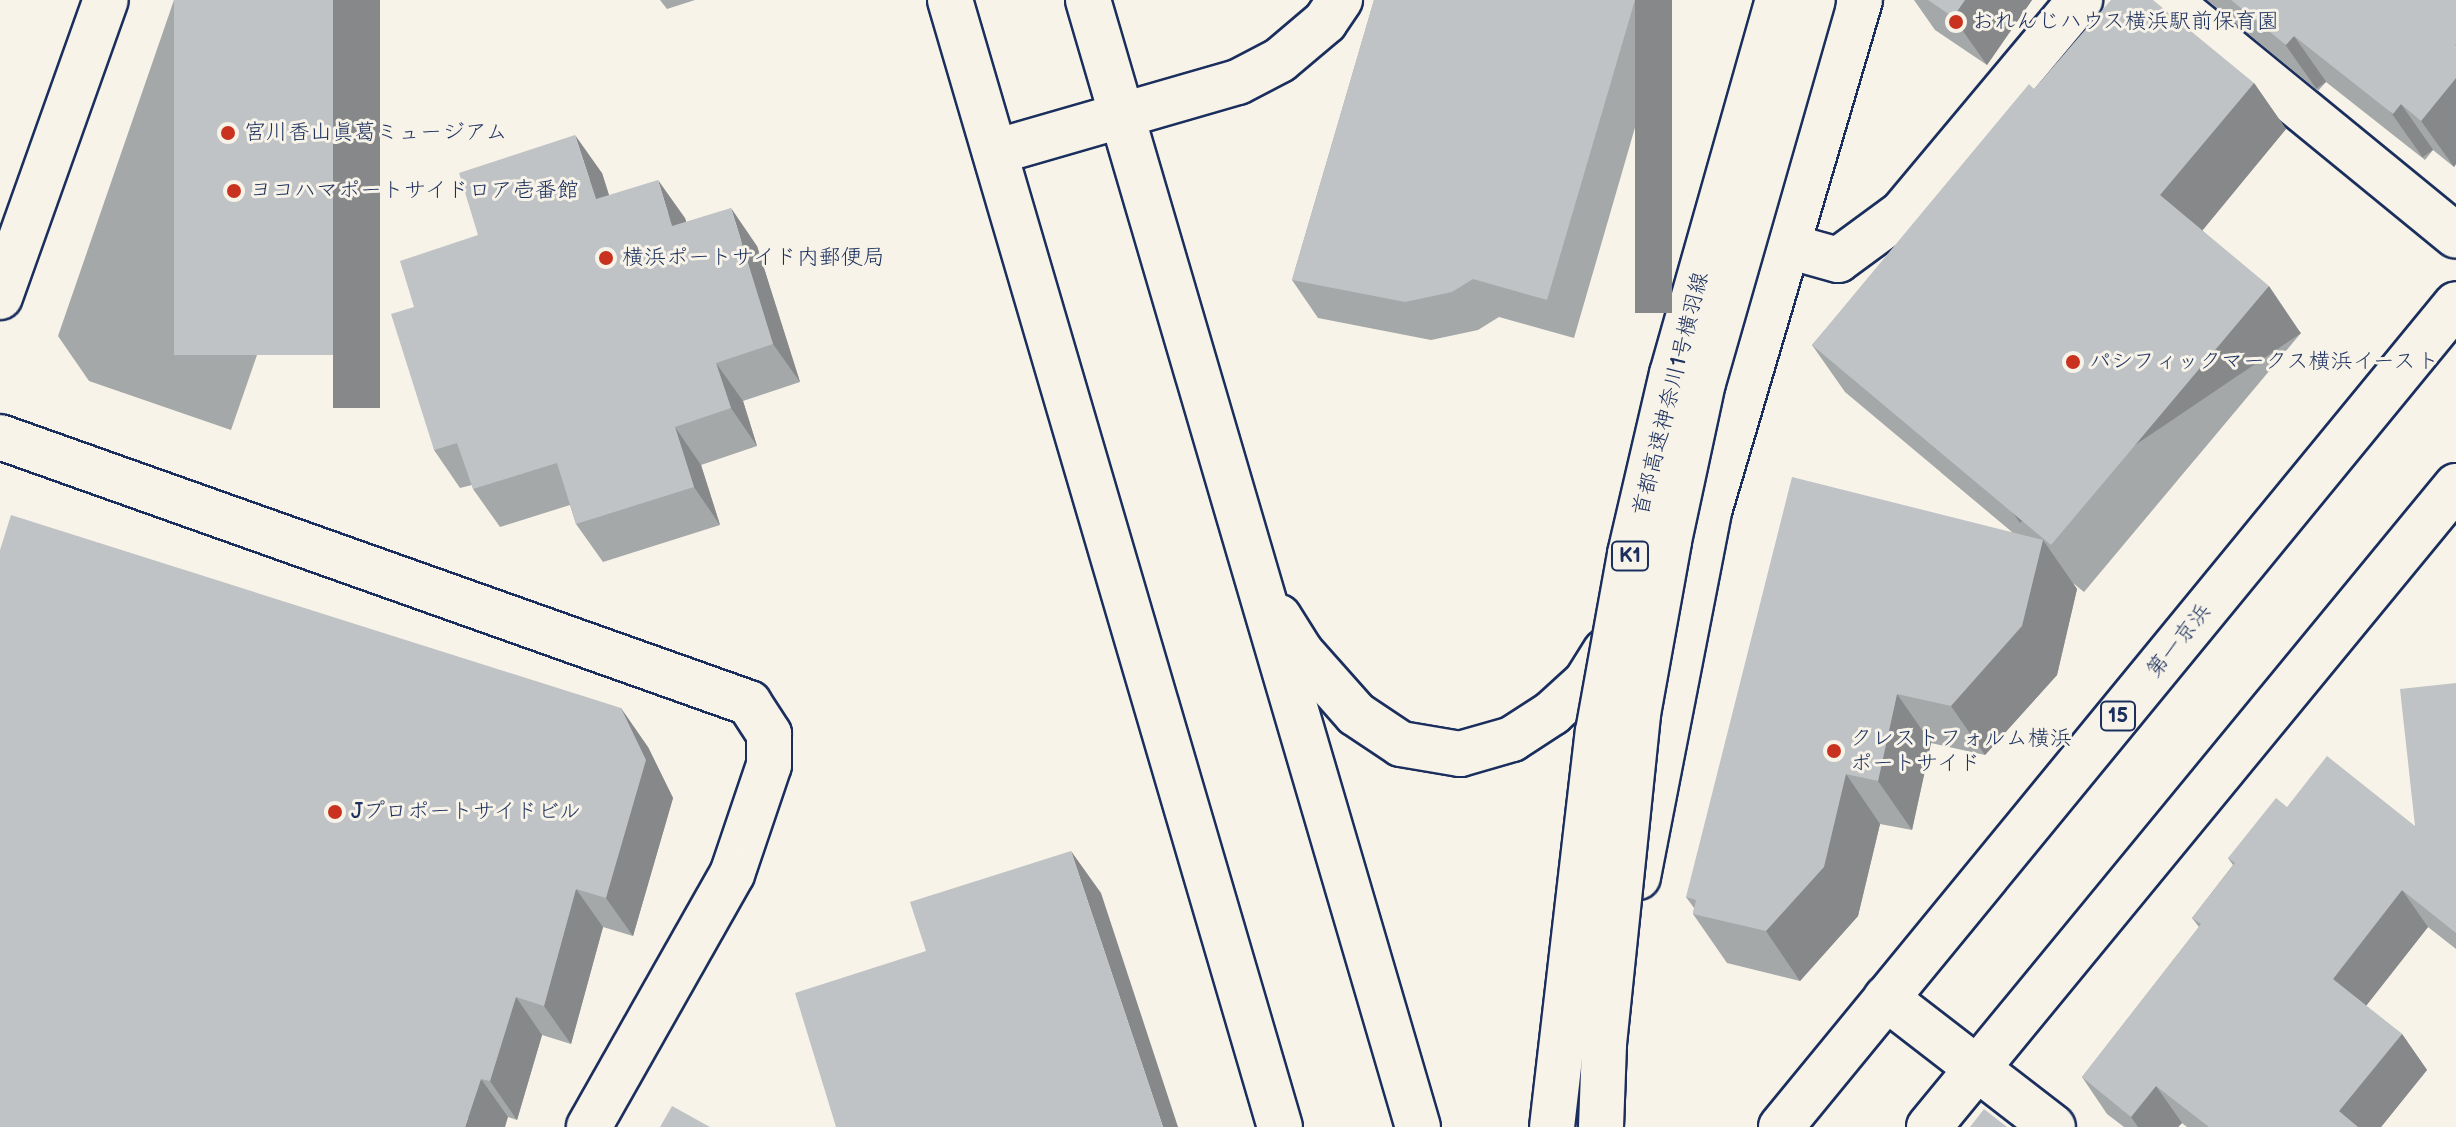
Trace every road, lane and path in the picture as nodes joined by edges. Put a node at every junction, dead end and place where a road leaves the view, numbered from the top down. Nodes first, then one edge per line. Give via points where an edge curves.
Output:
1 (106, 0) edge
2 (950, 0) edge
3 (1088, 0) edge
4 (1340, 0) edge
5 (1772, 0) edge
6 (1778, 0) edge
7 (1813, 0) edge
8 (1860, 0) edge
9 (2080, 0) edge
10 (2168, 0) edge
11 (1122, 115) junction
12 (995, 152) junction
13 (2456, 236) edge
14 (1788, 246) junction
15 (0, 297) edge
16 (2456, 304) edge
17 (0, 437) edge
18 (2456, 486) edge
19 (1257, 581) junction
20 (1605, 651) junction
21 (1642, 856) junction
22 (1886, 998) junction
23 (1977, 1068) junction
24 (589, 1127) edge
25 (1280, 1127) edge
26 (1418, 1127) edge
27 (1552, 1127) edge
28 (1581, 1127) edge
29 (1601, 1127) edge
30 (1781, 1127) edge
31 (1929, 1127) edge
32 (2053, 1127) edge

1 - 15 main road
2 - 12 main road
3 - 11 main road
4 - 11 main road via 1325,22 1280,60 1238,82
5 - 20 main road via 1667,375
6 - 27 main road, 首都高速神奈川1号横羽線 / K1, bridge via 1672,374 1630,554 1598,732
7 - 29 main road, 首都高速神奈川1号横羽線 / K1, bridge via 1703,383 1669,541 1637,729 1604,1044
8 - 14 main road
9 - 14 main road via 1902,213 1838,260
10 - 13 main road
11 - 12 main road
11 - 19 main road
12 - 25 main road
14 - 21 main road via 1710,508
16 - 22 main road, 第一京浜 / 15
17 - 24 main road via 749,703 769,734 769,765 732,874
18 - 23 main road
19 - 20 main road via 1301,652 1356,714 1401,744 1460,754 1512,739 1586,682
19 - 26 main road
20 - 21 main road via 1604,731 1616,791
21 - 28 main road via 1598,1075
22 - 23 main road
22 - 30 main road, 第一京浜 / 15
23 - 31 main road
23 - 32 main road

